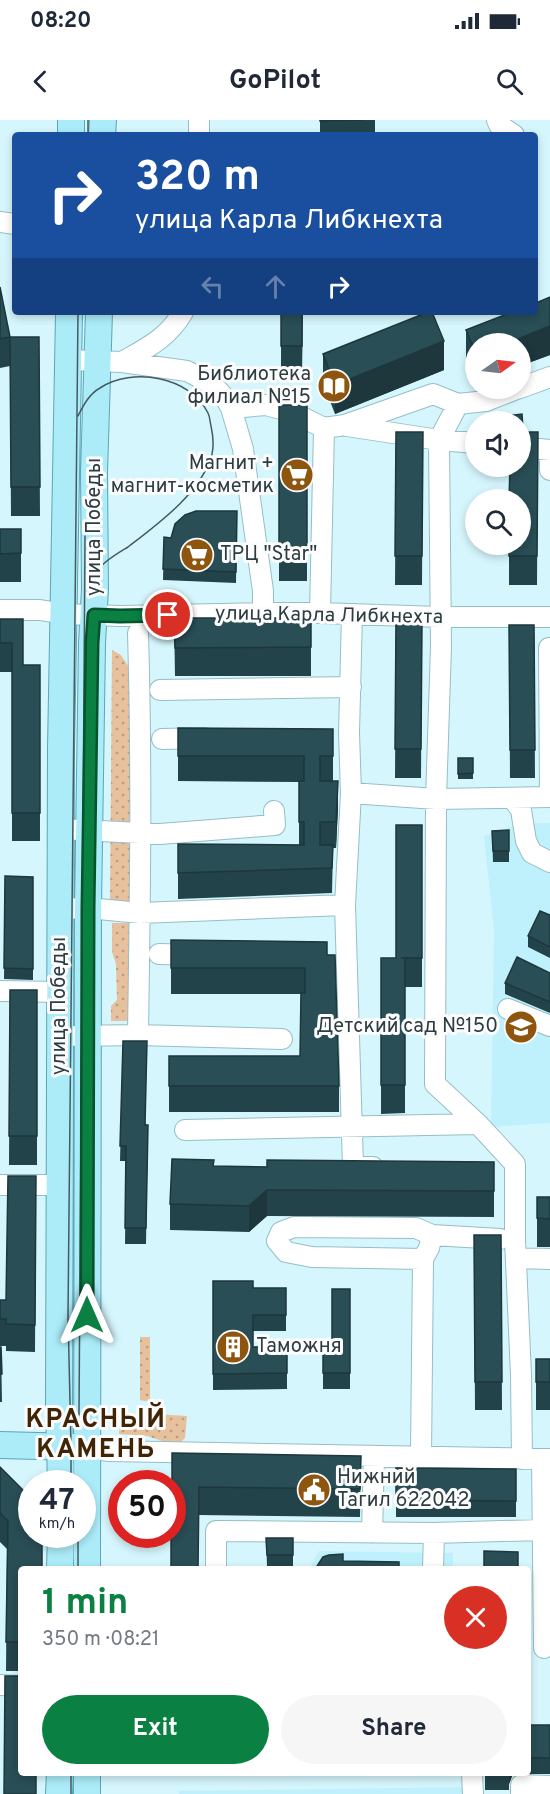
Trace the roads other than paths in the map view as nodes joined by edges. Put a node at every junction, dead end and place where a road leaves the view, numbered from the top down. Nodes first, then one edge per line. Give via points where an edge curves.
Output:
1 (497, 120) edge
2 (510, 132) edge
3 (69, 315) edge
4 (100, 315) edge
5 (181, 315) edge
6 (68, 360) junction
7 (110, 362) junction
8 (550, 377) edge
9 (531, 384) edge
10 (491, 399) edge
11 (458, 404) junction
12 (231, 408) junction
13 (345, 425) junction
14 (324, 428) junction
15 (439, 440) junction
16 (465, 442) edge
17 (531, 448) edge
18 (550, 450) edge
19 (550, 470) edge
20 (0, 610) edge
21 (263, 613) junction
22 (320, 613) junction
23 (64, 614) junction
24 (352, 614) junction
25 (94, 615) junction
26 (440, 617) junction
27 (550, 617) edge
28 (138, 633) dead end
29 (549, 648) edge
30 (351, 687) junction
31 (160, 690) dead end
32 (349, 733) junction
33 (326, 734) edge
34 (220, 738) edge
35 (162, 739) dead end
36 (351, 793) junction
37 (550, 797) edge
38 (436, 799) junction
39 (513, 799) junction
40 (274, 811) dead end
41 (60, 829) junction
42 (89, 829) junction
43 (141, 833) junction
44 (550, 862) edge
45 (345, 905) junction
46 (88, 908) junction
47 (60, 909) junction
48 (140, 913) junction
49 (159, 954) dead end
50 (218, 955) edge
51 (323, 956) edge
52 (346, 956) junction
53 (0, 991) edge
54 (60, 992) junction
55 (508, 1008) dead end
56 (550, 1026) edge
57 (138, 1035) junction
58 (61, 1036) junction
59 (88, 1037) junction
60 (282, 1039) dead end
61 (478, 1124) junction
62 (351, 1126) junction
63 (185, 1130) dead end
64 (492, 1164) edge
65 (515, 1164) junction
66 (388, 1166) edge
67 (0, 1185) edge
68 (60, 1185) junction
69 (432, 1235) junction
70 (515, 1249) junction
71 (423, 1259) junction
72 (550, 1259) edge
73 (0, 1445) edge
74 (60, 1445) junction
75 (88, 1448) junction
76 (374, 1456) junction
77 (421, 1456) junction
78 (522, 1459) junction
79 (546, 1459) edge
80 (61, 1470) edge
81 (541, 1530) junction
82 (372, 1533) junction
83 (434, 1533) junction
84 (61, 1548) edge
85 (60, 1566) edge
86 (87, 1566) edge
87 (216, 1566) edge
88 (433, 1566) edge
89 (544, 1648) dead end
90 (0, 1685) edge
91 (18, 1686) edge
92 (60, 1776) edge
93 (87, 1776) edge
94 (472, 1776) edge
95 (550, 1786) edge
96 (59, 1794) edge
97 (87, 1794) edge
98 (473, 1794) edge
99 (521, 1794) edge

1 - 2 street
3 - 6 main road, улица Победы
4 - 7 main road, улица Победы
5 - 7 street via 161,340
6 - 7 street
6 - 23 main road, улица Победы
7 - 12 street via 187,371 212,384
7 - 25 main road, улица Победы via 94,473
8 - 9 street
10 - 11 street
11 - 13 street via 433,394
11 - 15 street
12 - 14 street via 266,405 292,412
12 - 21 street via 243,449
13 - 14 street
13 - 15 street
14 - 22 street
15 - 16 street
15 - 26 street
17 - 18 street
18 - 19 street
20 - 23 street, улица Карла Либкнехта
21 - 22 street, улица Карла Либкнехта
21 - 25 street, улица Карла Либкнехта
22 - 24 street, улица Карла Либкнехта
23 - 25 street, улица Карла Либкнехта
23 - 41 main road, улица Победы
24 - 26 street, улица Карла Либкнехта
24 - 30 street
25 - 42 main road, улица Победы
26 - 27 street, улица Карла Либкнехта
26 - 38 street
28 - 43 street
29 - 37 street
30 - 31 street
30 - 32 street
32 - 33 street
32 - 36 street
34 - 35 street
36 - 38 street
36 - 45 street
37 - 39 street
38 - 39 street
38 - 61 street via 435,1084
39 - 44 street via 521,810 532,854
40 - 43 street via 275,825
41 - 42 street
41 - 47 main road, улица Победы
42 - 43 street
42 - 46 main road, улица Победы
43 - 48 street
45 - 48 street
45 - 52 street
46 - 47 street
46 - 48 street
46 - 59 main road, улица Победы
47 - 54 main road, улица Победы
48 - 57 street
49 - 50 street
51 - 52 street
52 - 62 street
53 - 54 street
54 - 58 main road, улица Победы
55 - 56 street
57 - 59 street
57 - 60 street
58 - 59 street
58 - 68 main road, улица Победы
59 - 75 main road, улица Победы
61 - 62 street
61 - 65 street
62 - 63 street
62 - 66 street via 353,1167
64 - 65 street
65 - 70 street
67 - 68 street
68 - 74 main road, улица Победы
69 - 70 street
69 - 71 street
69 - 71 street via 416,1228 294,1227 281,1232 277,1241 286,1252 312,1257
70 - 72 street
70 - 78 street via 531,1375
71 - 77 street
73 - 74 main road
74 - 75 main road
74 - 80 main road, улица Победы
75 - 76 street
75 - 86 main road, улица Победы
76 - 77 street
76 - 82 street
77 - 78 street
78 - 79 street
79 - 81 street
81 - 83 street
81 - 89 street
82 - 83 street
82 - 87 street via 216,1531
83 - 88 street
84 - 85 main road
90 - 91 street
92 - 96 main road
93 - 97 main road
94 - 98 street
95 - 99 street via 521,1785

